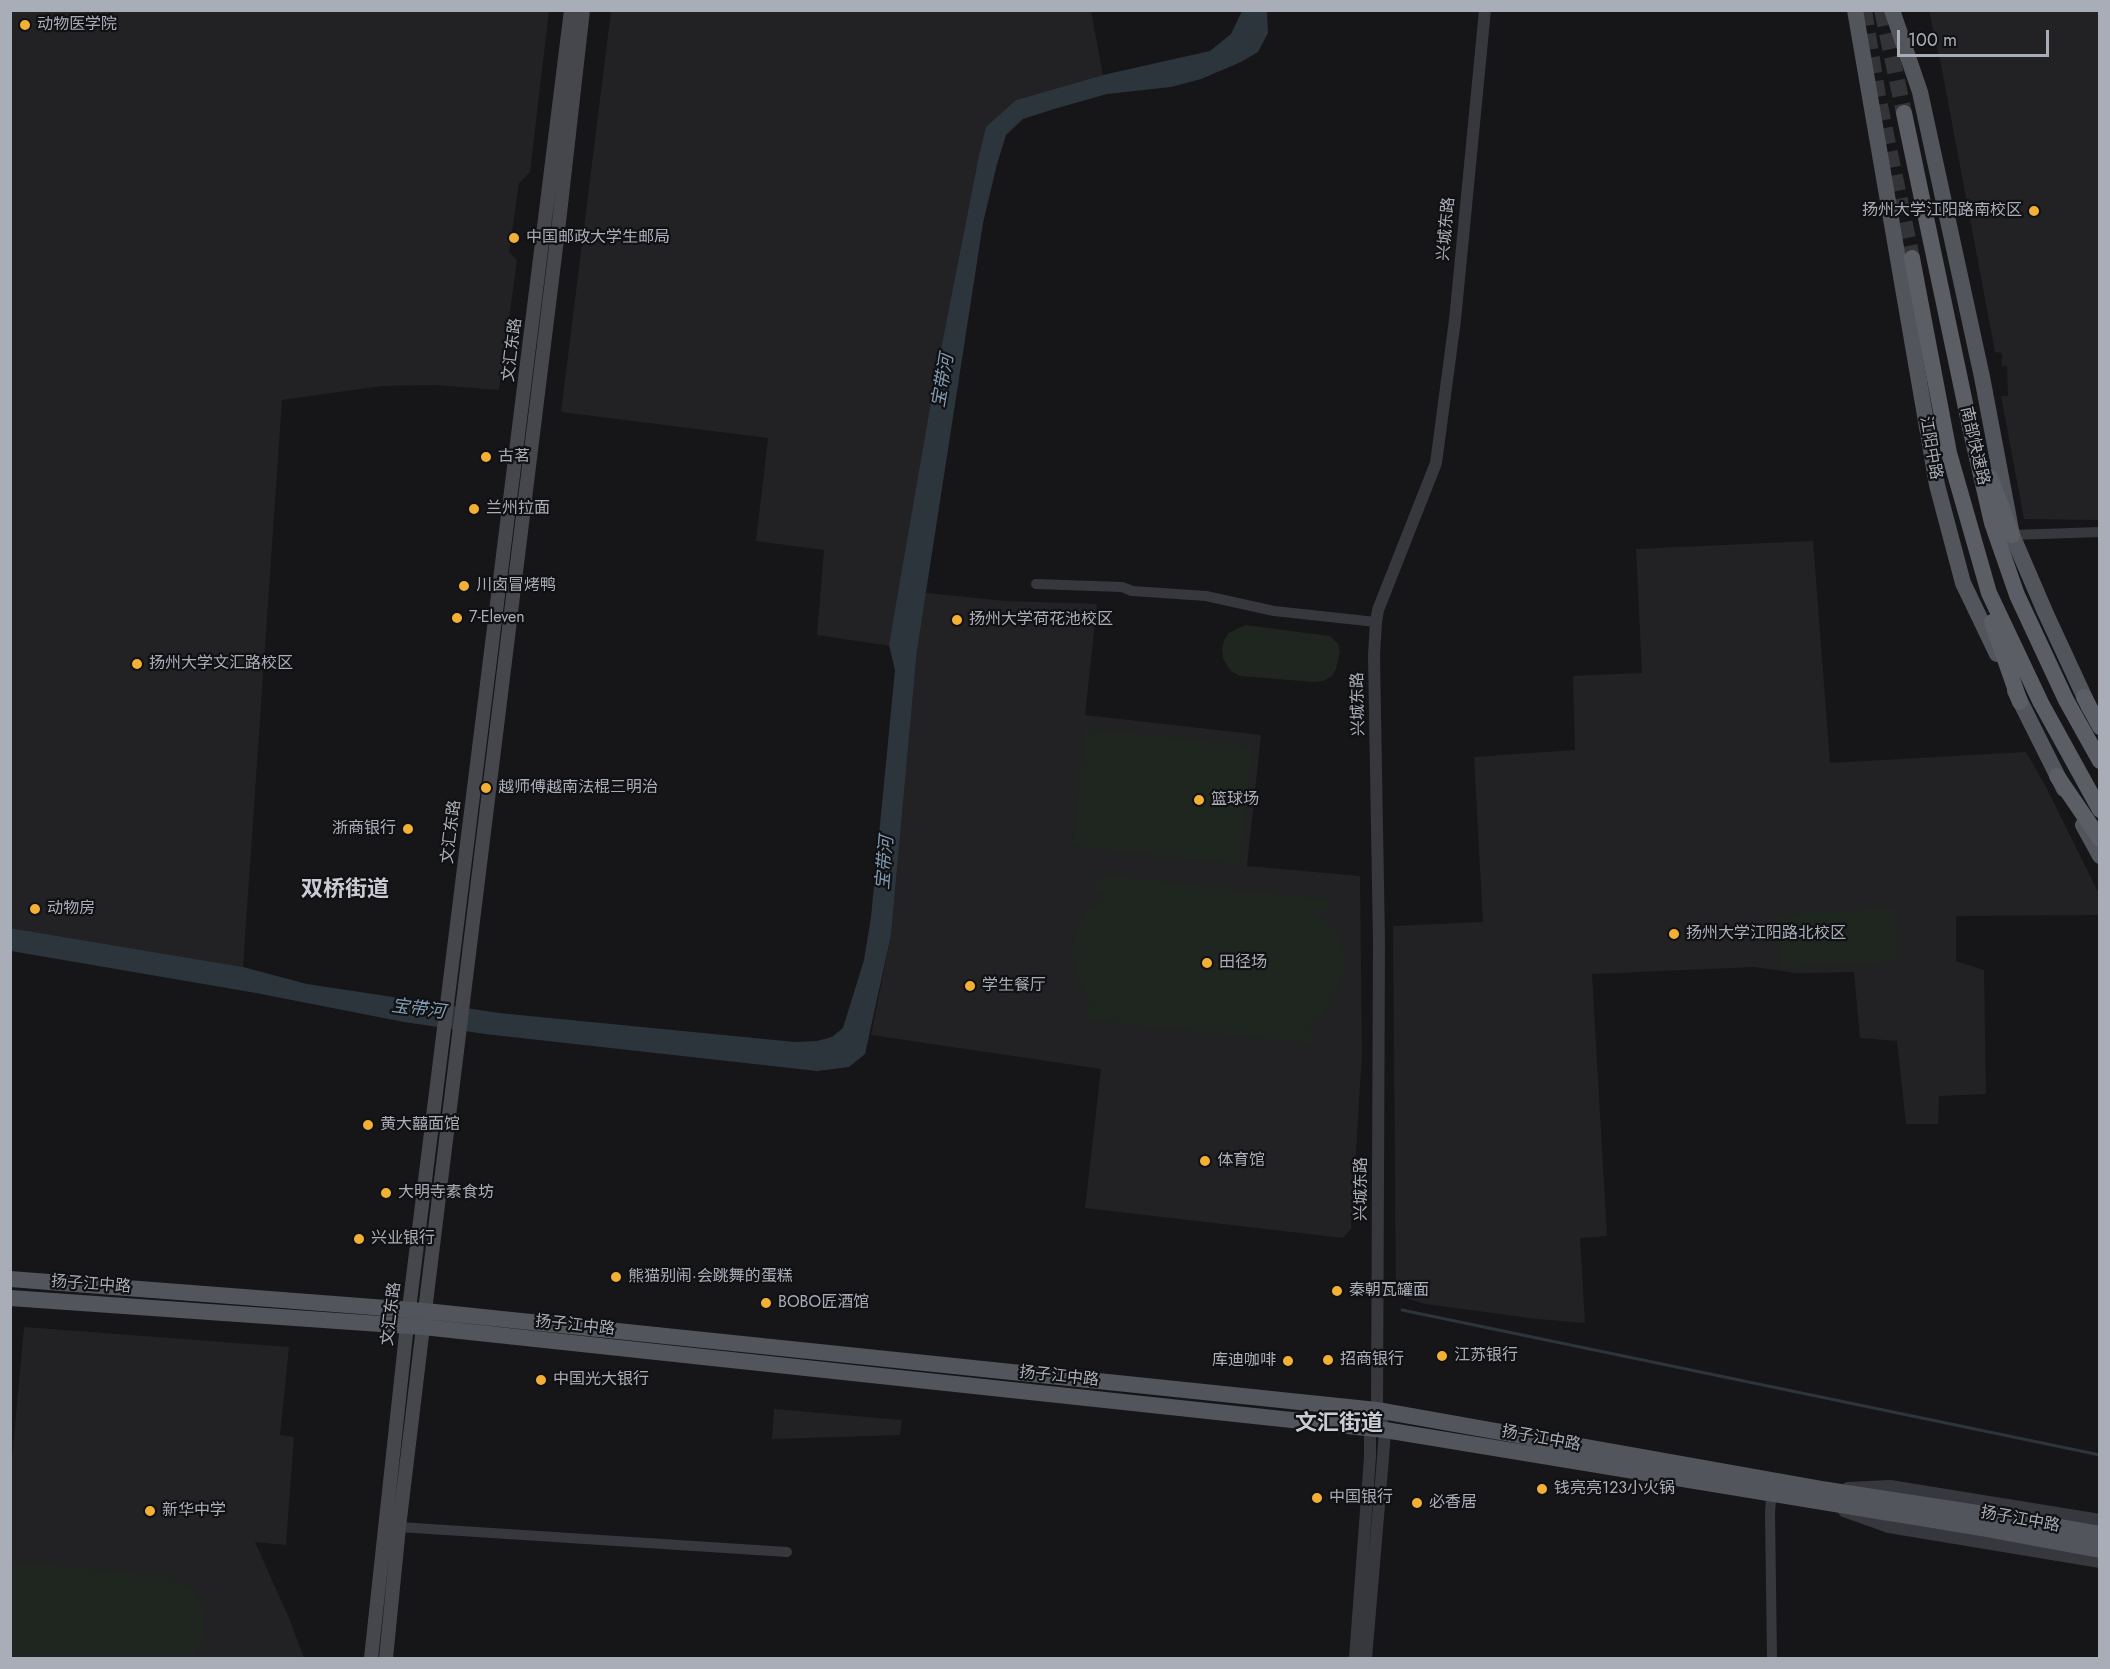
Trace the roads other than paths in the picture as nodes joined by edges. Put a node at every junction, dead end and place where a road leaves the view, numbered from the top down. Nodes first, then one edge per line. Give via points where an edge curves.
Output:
1 (571, 10) edge
2 (584, 10) edge
3 (1485, 10) edge
4 (1855, 10) edge
5 (1892, 10) edge
6 (1904, 113) tunnel mouth
7 (1912, 258) tunnel mouth
8 (1938, 275) junction
9 (1949, 453) junction
10 (2100, 532) edge
11 (2012, 535) junction
12 (1036, 584) dead end
13 (1376, 622) junction
14 (2084, 697) joint
15 (2020, 702) junction
16 (2100, 726) edge
17 (2100, 761) edge
18 (2057, 776) junction
19 (2100, 810) edge
20 (2100, 839) edge
21 (2100, 856) edge
22 (10, 1279) edge
23 (10, 1298) edge
24 (416, 1318) junction
25 (1377, 1410) junction
26 (1377, 1429) junction
27 (1772, 1486) junction
28 (1821, 1496) junction
29 (2100, 1520) edge
30 (399, 1527) junction
31 (2100, 1534) edge
32 (2100, 1550) edge
33 (787, 1552) dead end
34 (2100, 1562) edge
35 (371, 1659) edge
36 (386, 1659) edge
37 (1355, 1659) edge
38 (1366, 1659) edge
39 (1772, 1659) edge

1 - 24 main road, 文汇东路 via 440,1063
2 - 24 main road, 文汇东路 via 455,1066
3 - 13 street, 兴城东路 via 1455,320 1436,463
4 - 15 main road, 江阳中路 via 1937,485 1963,584
5 - 11 main road via 1920,92
6 - 8 highway, 南部快速路
7 - 9 highway, 南部快速路
8 - 11 highway via 1952,315 1988,471
8 - 17 highway, 南部快速路 via 1992,523 2018,595 2066,700
9 - 15 highway via 1955,501
9 - 19 highway, 南部快速路 via 1989,593 2041,703
10 - 11 street
11 - 14 main road
12 - 13 street via 1122,587 1206,596 1274,611
13 - 25 street, 兴城东路
14 - 16 highway
15 - 18 main road, 江阳中路
18 - 20 highway
18 - 21 main road, 江阳中路
22 - 24 main road, 扬子江中路
23 - 24 main road, 扬子江中路
24 - 25 main road, 扬子江中路
24 - 26 main road, 扬子江中路
24 - 30 main road, 文汇东路
24 - 35 main road, 文汇东路
25 - 26 street, 兴城东路
25 - 27 main road, 扬子江中路
26 - 27 main road, 扬子江中路
26 - 37 street, 兴城东路 via 1370,1457
26 - 38 street, 兴城东路
27 - 28 main road, 扬子江中路
27 - 39 street
28 - 29 street via 1890,1486
28 - 31 main road, 扬子江中路 via 1984,1514
28 - 32 main road, 扬子江中路
28 - 34 street via 1889,1527
30 - 33 street
30 - 36 main road, 文汇东路

